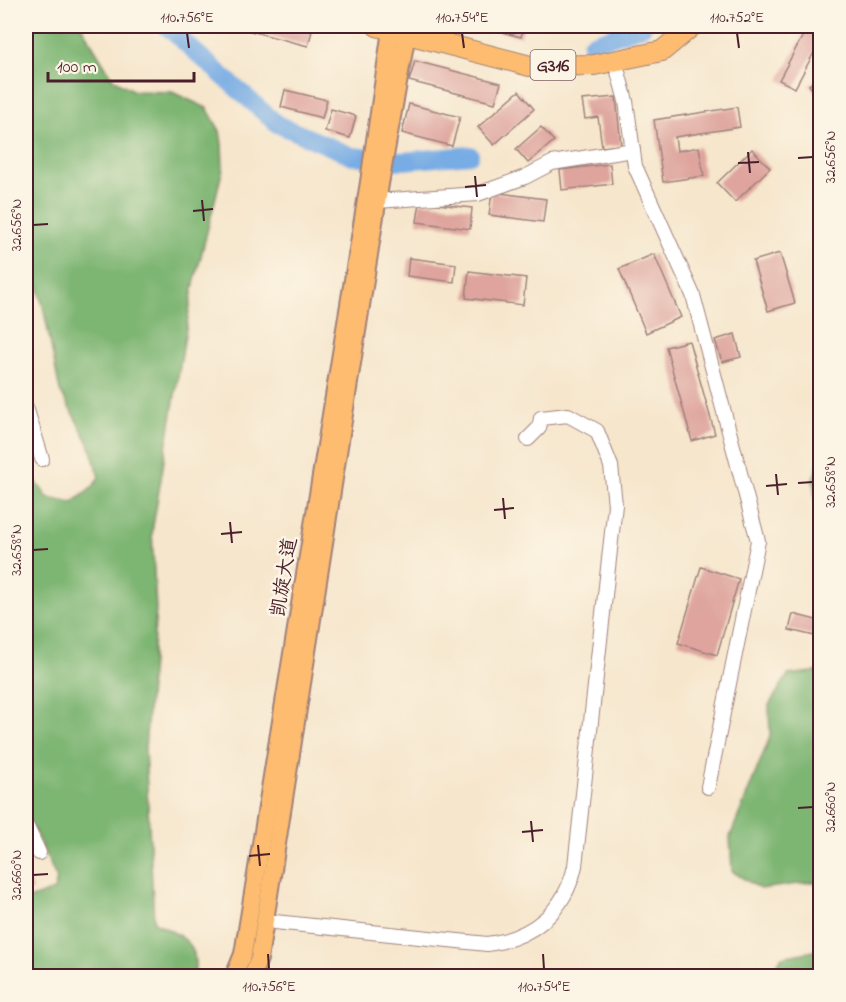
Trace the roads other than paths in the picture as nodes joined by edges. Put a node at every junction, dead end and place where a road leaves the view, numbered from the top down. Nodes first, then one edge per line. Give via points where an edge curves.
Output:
1 (692, 26) edge
2 (391, 30) edge
3 (615, 61) junction
4 (633, 150) junction
5 (374, 183) junction
6 (377, 201) junction
7 (26, 407) edge
8 (528, 439) dead end
9 (42, 459) dead end
10 (708, 787) dead end
11 (26, 825) edge
12 (39, 853) dead end
13 (265, 921) junction
14 (234, 976) edge
15 (252, 976) edge

1 - 3 highway, G316 via 662,51
2 - 3 highway, G316 via 530,66
2 - 5 main road
3 - 4 street
4 - 6 street via 552,163 478,194
4 - 10 street via 635,166 693,295 758,541
5 - 6 main road, 凯旋大道
5 - 14 main road, 凯旋大道 via 243,954
6 - 13 main road, 凯旋大道
7 - 9 street
8 - 13 street via 539,428 541,418 568,416 597,431 611,466 615,505 575,866 564,897 533,930 488,944
11 - 12 street
13 - 15 main road, 凯旋大道

